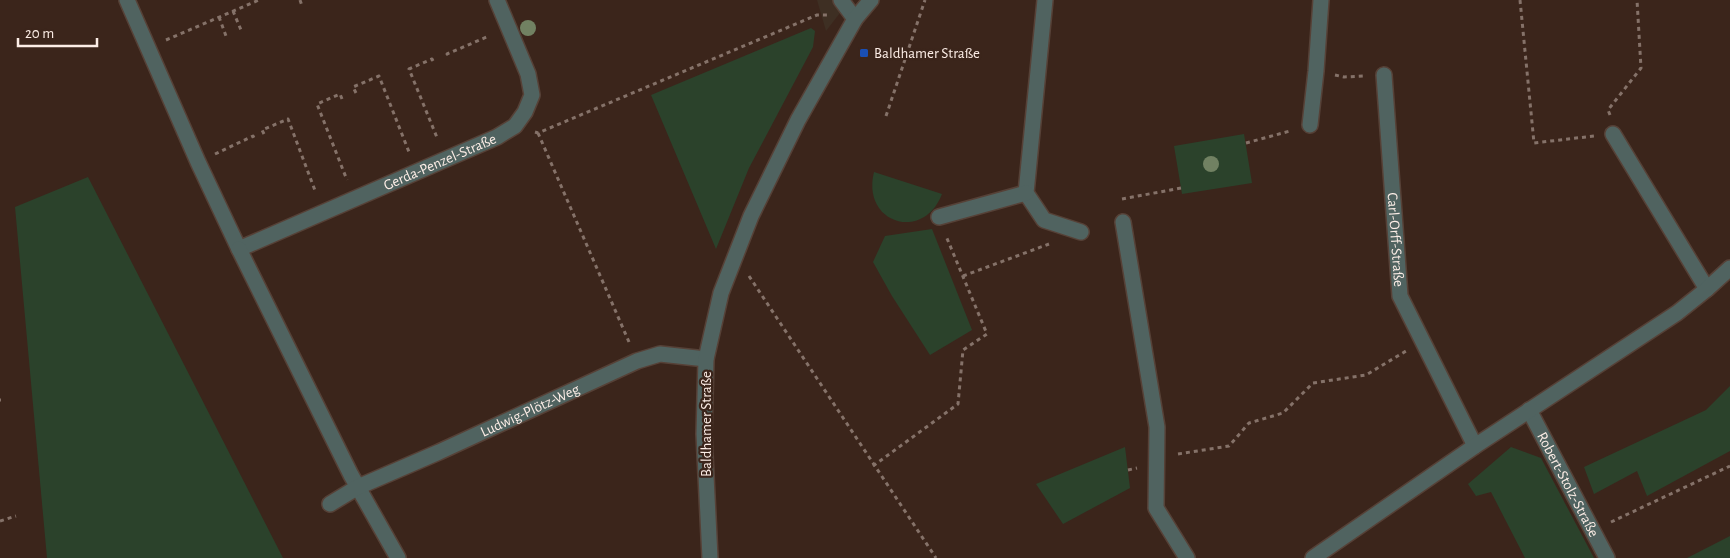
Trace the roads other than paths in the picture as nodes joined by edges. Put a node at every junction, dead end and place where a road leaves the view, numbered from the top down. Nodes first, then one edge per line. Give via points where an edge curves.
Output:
1 (127, 0) edge
2 (497, 0) edge
3 (841, 0) edge
4 (871, 0) edge
5 (1045, 0) edge
6 (1321, 0) edge
7 (855, 19) junction
8 (1384, 75) road end
9 (1310, 125) road end
10 (1613, 134) road end
11 (1026, 193) junction
12 (939, 217) road end
13 (1123, 222) road end
14 (1081, 232) road end
15 (239, 249) junction
16 (1730, 268) edge
17 (1707, 289) junction
18 (706, 359) junction
19 (1529, 410) junction
20 (1475, 446) junction
21 (358, 487) junction
22 (330, 504) dead end
23 (398, 558) edge
24 (710, 558) edge
25 (1187, 558) edge
26 (1313, 558) edge
27 (1607, 558) edge

1 - 15 street
2 - 15 street, Gerda-Penzel-Straße via 528,74 532,95 515,126
3 - 7 street
4 - 7 street, Baldhamer Straße
5 - 11 street
6 - 9 street
7 - 18 street, Baldhamer Straße via 798,120 751,216 721,293
8 - 20 street, Carl-Orff-Straße via 1400,296
10 - 17 street
11 - 12 street
11 - 14 street via 1044,220
13 - 25 street via 1157,427 1156,508
15 - 21 street
16 - 17 street
17 - 19 street via 1677,313
18 - 21 street, Ludwig-Plötz-Weg via 660,354 637,361
18 - 24 street, Baldhamer Straße via 704,434
19 - 20 street
19 - 27 street, Robert-Stolz-Straße
20 - 26 street
21 - 22 street, Ludwig-Plötz-Weg
21 - 23 street

